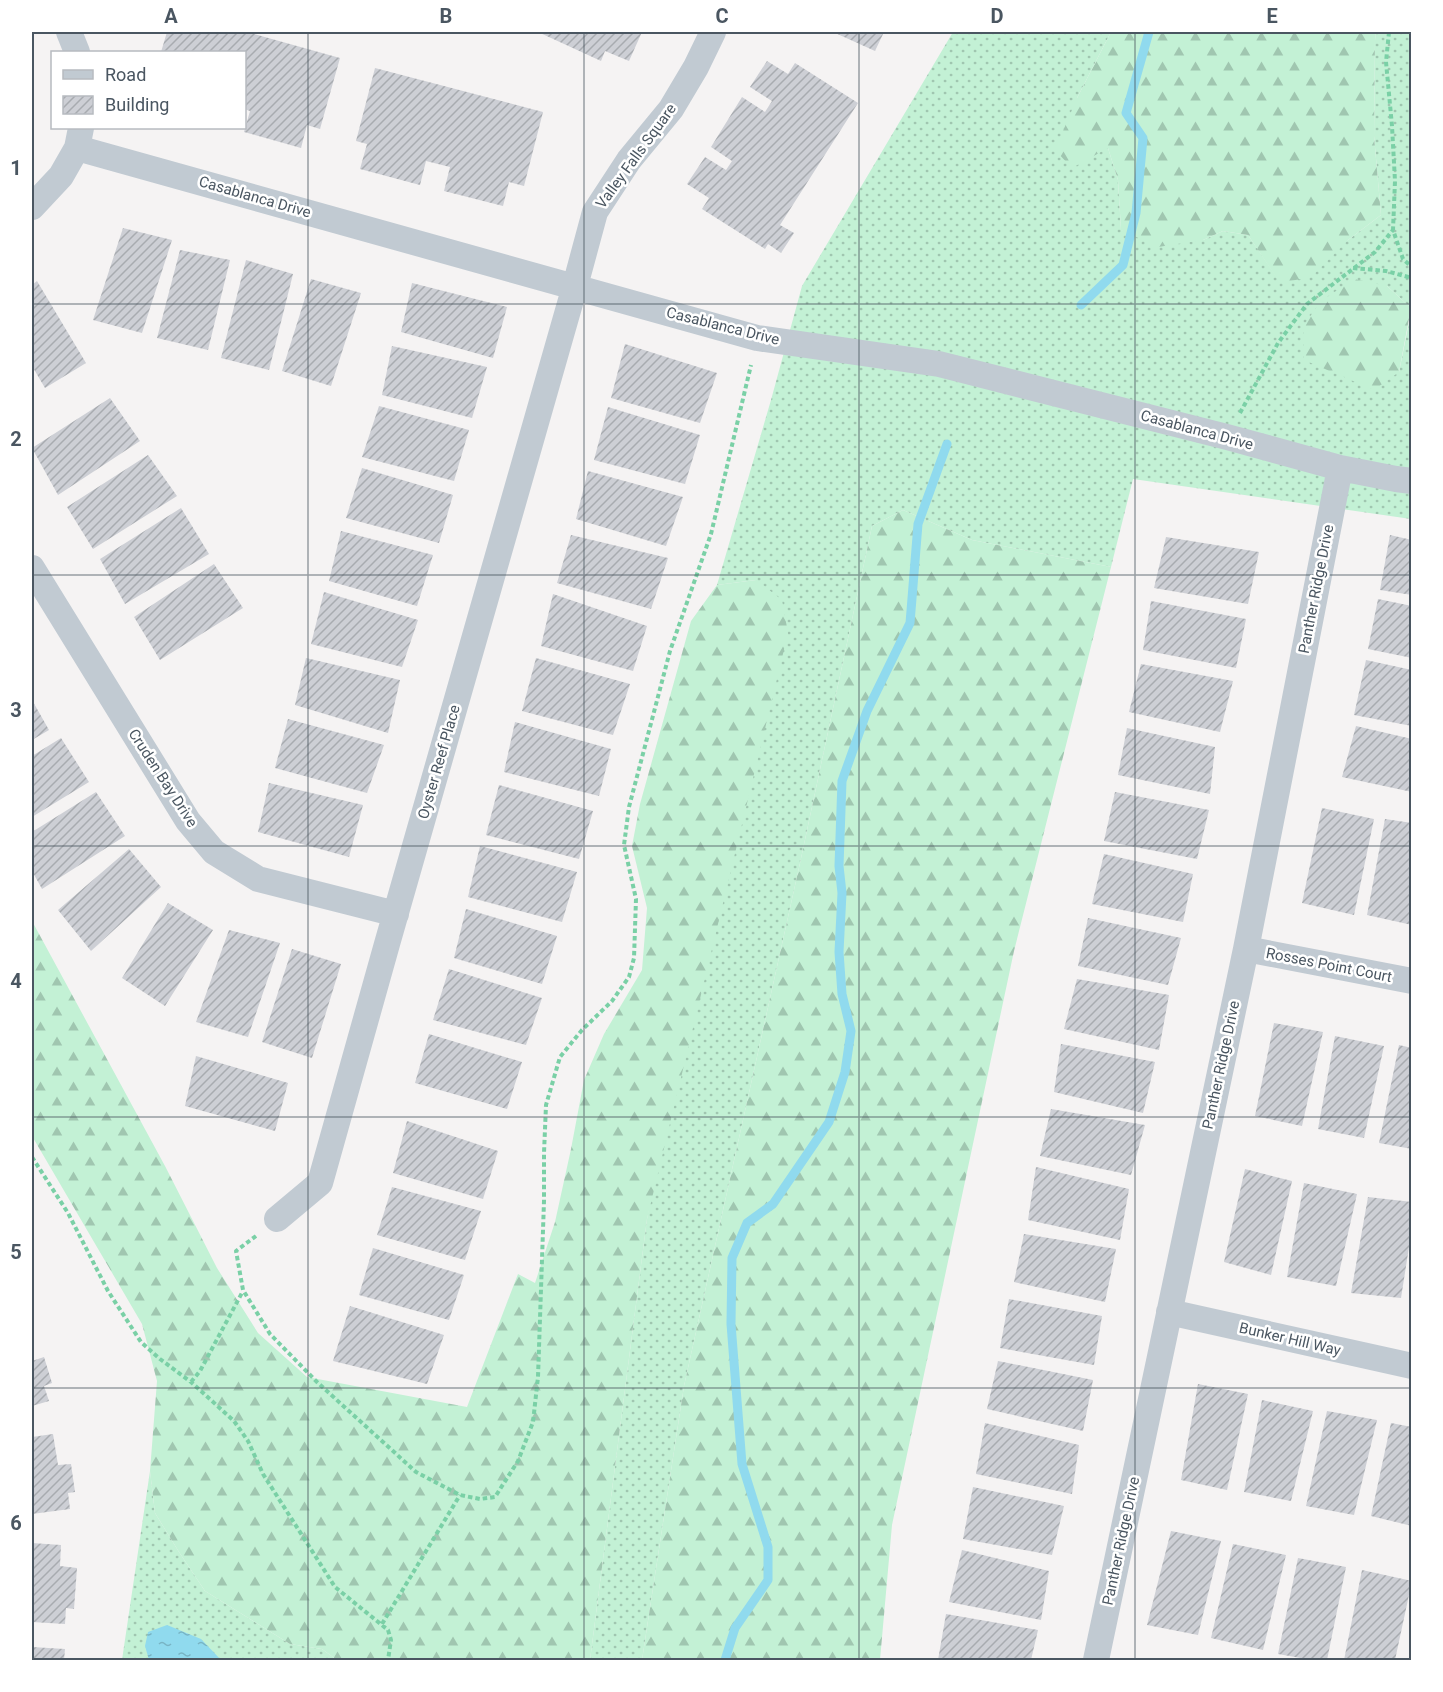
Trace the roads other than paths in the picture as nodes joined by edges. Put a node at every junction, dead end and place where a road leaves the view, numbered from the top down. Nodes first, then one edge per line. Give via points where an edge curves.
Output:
1 (69, 32) edge
2 (713, 32) edge
3 (77, 51) edge
4 (79, 138) edge
5 (32, 207) edge
6 (575, 286) junction
7 (1340, 468) junction
8 (1412, 481) edge
9 (32, 568) edge
10 (396, 914) junction
11 (1246, 949) junction
12 (1412, 981) edge
13 (277, 1219) road end
14 (1169, 1312) junction
15 (1412, 1366) edge
16 (1096, 1660) edge

1 - 3 street
2 - 6 street, Valley Falls Square via 671,109 629,160 595,212
4 - 5 street via 61,176
4 - 6 street, Casablanca Drive
6 - 7 street, Casablanca Drive via 757,338 939,364
6 - 10 street, Oyster Reef Place
7 - 8 street, Casablanca Drive
7 - 11 street, Panther Ridge Drive
9 - 10 street, Cruden Bay Drive via 188,821 214,852 258,879
10 - 13 street, Oyster Reef Place via 321,1183
11 - 12 street, Rosses Point Court
11 - 14 street, Panther Ridge Drive
14 - 15 street, Bunker Hill Way
14 - 16 street, Panther Ridge Drive

